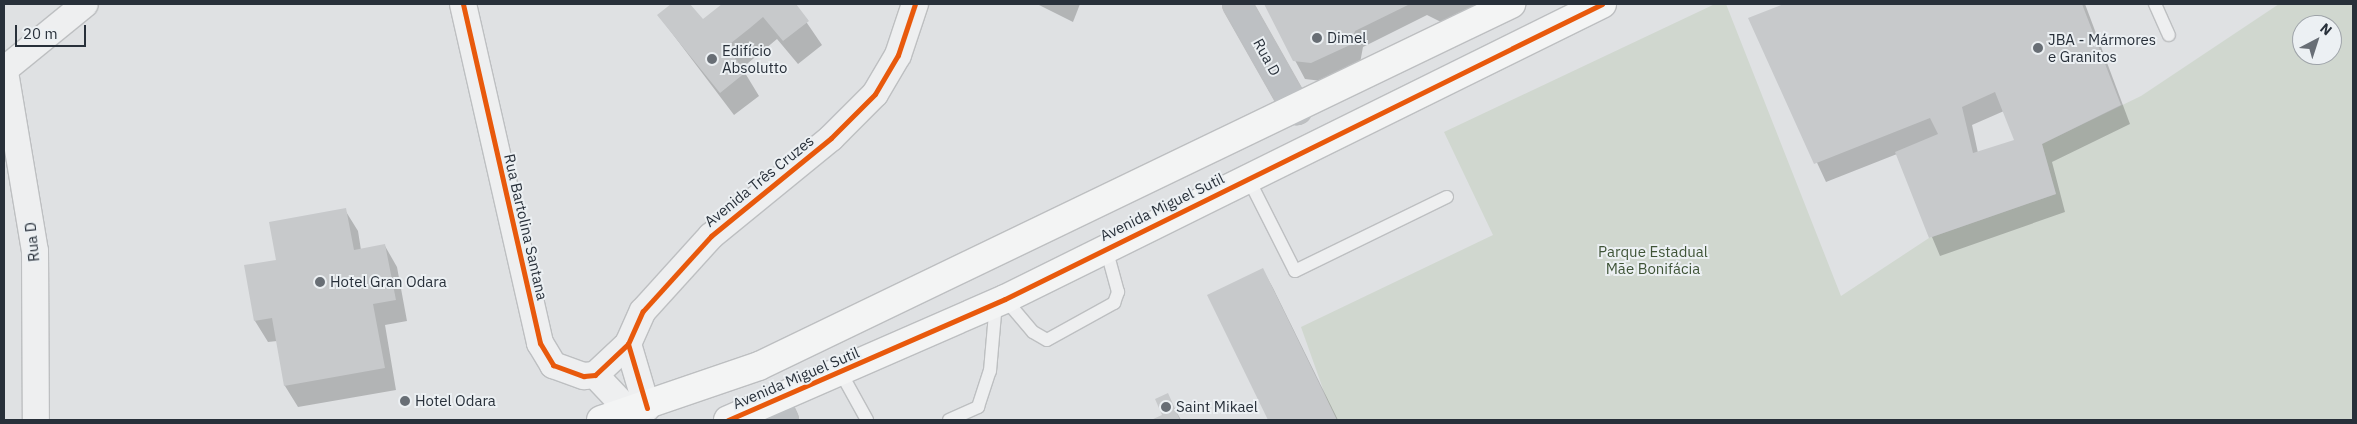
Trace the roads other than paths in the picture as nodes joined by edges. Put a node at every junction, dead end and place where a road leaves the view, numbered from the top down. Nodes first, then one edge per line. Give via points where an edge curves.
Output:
1 (85, 4) edge
2 (463, 4) edge
3 (916, 4) edge
4 (1237, 4) edge
5 (1512, 4) edge
6 (1602, 4) edge
7 (2155, 4) edge
8 (2169, 35) dead end
9 (4, 68) edge
10 (1297, 110) junction
11 (1248, 178) junction
12 (1447, 197) dead end
13 (1106, 248) junction
14 (1001, 300) junction
15 (628, 344) junction
16 (841, 373) junction
17 (595, 375) junction
18 (638, 410) junction
19 (758, 415) edge
20 (36, 420) edge
21 (601, 420) edge
22 (868, 420) edge
23 (949, 420) edge

1 - 9 street
2 - 17 street, Rua Bartolina Santana via 540,343 553,365
3 - 15 street, Avenida Três Cruzes via 898,56 875,94 831,138 711,236 644,311
4 - 10 street, Rua D
5 - 10 highway, Avenida Miguel Sutil
6 - 11 highway, Avenida Miguel Sutil
7 - 8 lane
9 - 20 street, Rua D via 35,252
10 - 18 highway, Avenida Miguel Sutil via 768,362
11 - 12 lane via 1295,272
11 - 13 highway, Avenida Miguel Sutil
13 - 14 highway, Avenida Miguel Sutil
13 - 14 lane via 1118,292 1114,303 1047,340 1033,332
14 - 16 highway, Avenida Miguel Sutil
14 - 23 lane via 990,371 978,407
15 - 17 street
15 - 18 street
16 - 19 highway, Avenida Miguel Sutil
16 - 22 lane
17 - 18 street
18 - 21 highway, Avenida Miguel Sutil

